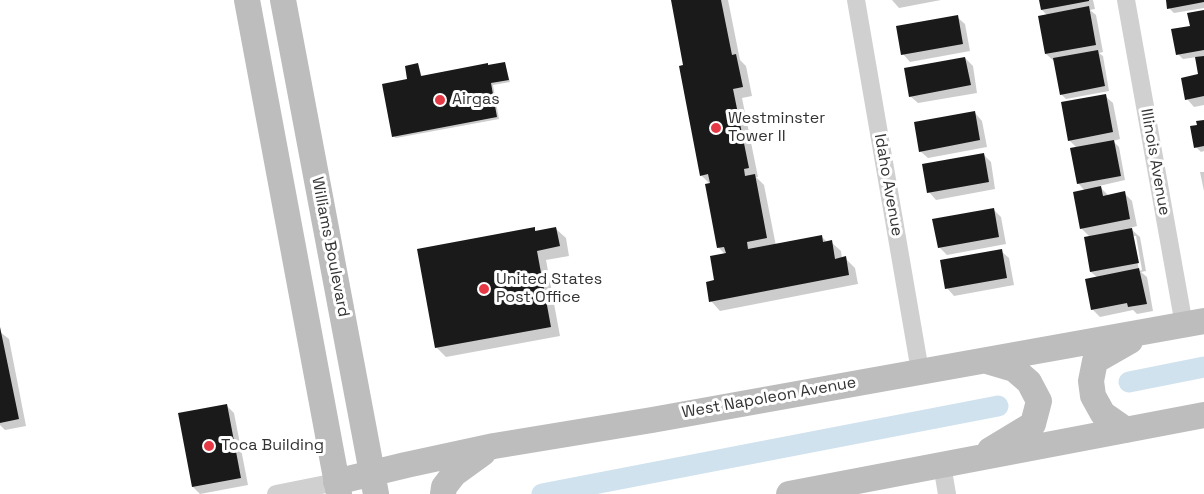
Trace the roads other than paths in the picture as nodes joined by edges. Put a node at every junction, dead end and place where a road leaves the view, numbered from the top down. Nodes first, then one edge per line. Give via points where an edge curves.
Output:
1 (247, 0) edge
2 (283, 0) edge
3 (856, 0) edge
4 (1126, 0) edge
5 (1194, 323) edge
6 (1146, 331) junction
7 (984, 360) junction
8 (920, 371) junction
9 (1204, 415) edge
10 (1126, 430) junction
11 (494, 446) junction
12 (977, 458) junction
13 (942, 465) junction
14 (374, 484) edge
15 (338, 488) edge
16 (276, 494) edge
17 (443, 494) edge
18 (789, 494) edge
19 (947, 494) edge

1 - 15 main road
2 - 14 main road, Williams Boulevard
3 - 8 street, Idaho Avenue
4 - 5 street, Illinois Avenue
5 - 6 main road, West Napoleon Avenue
6 - 7 main road, West Napoleon Avenue
6 - 10 main road via 1095,361 1093,396 1103,414
7 - 8 main road, West Napoleon Avenue
7 - 12 main road via 1014,369 1029,382 1039,402 1033,424
8 - 11 main road, West Napoleon Avenue
9 - 10 main road
10 - 12 main road
11 - 14 main road, West Napoleon Avenue
11 - 17 main road via 454,474
12 - 13 main road
13 - 18 main road
13 - 19 street
14 - 15 main road, West Napoleon Avenue
15 - 16 street

